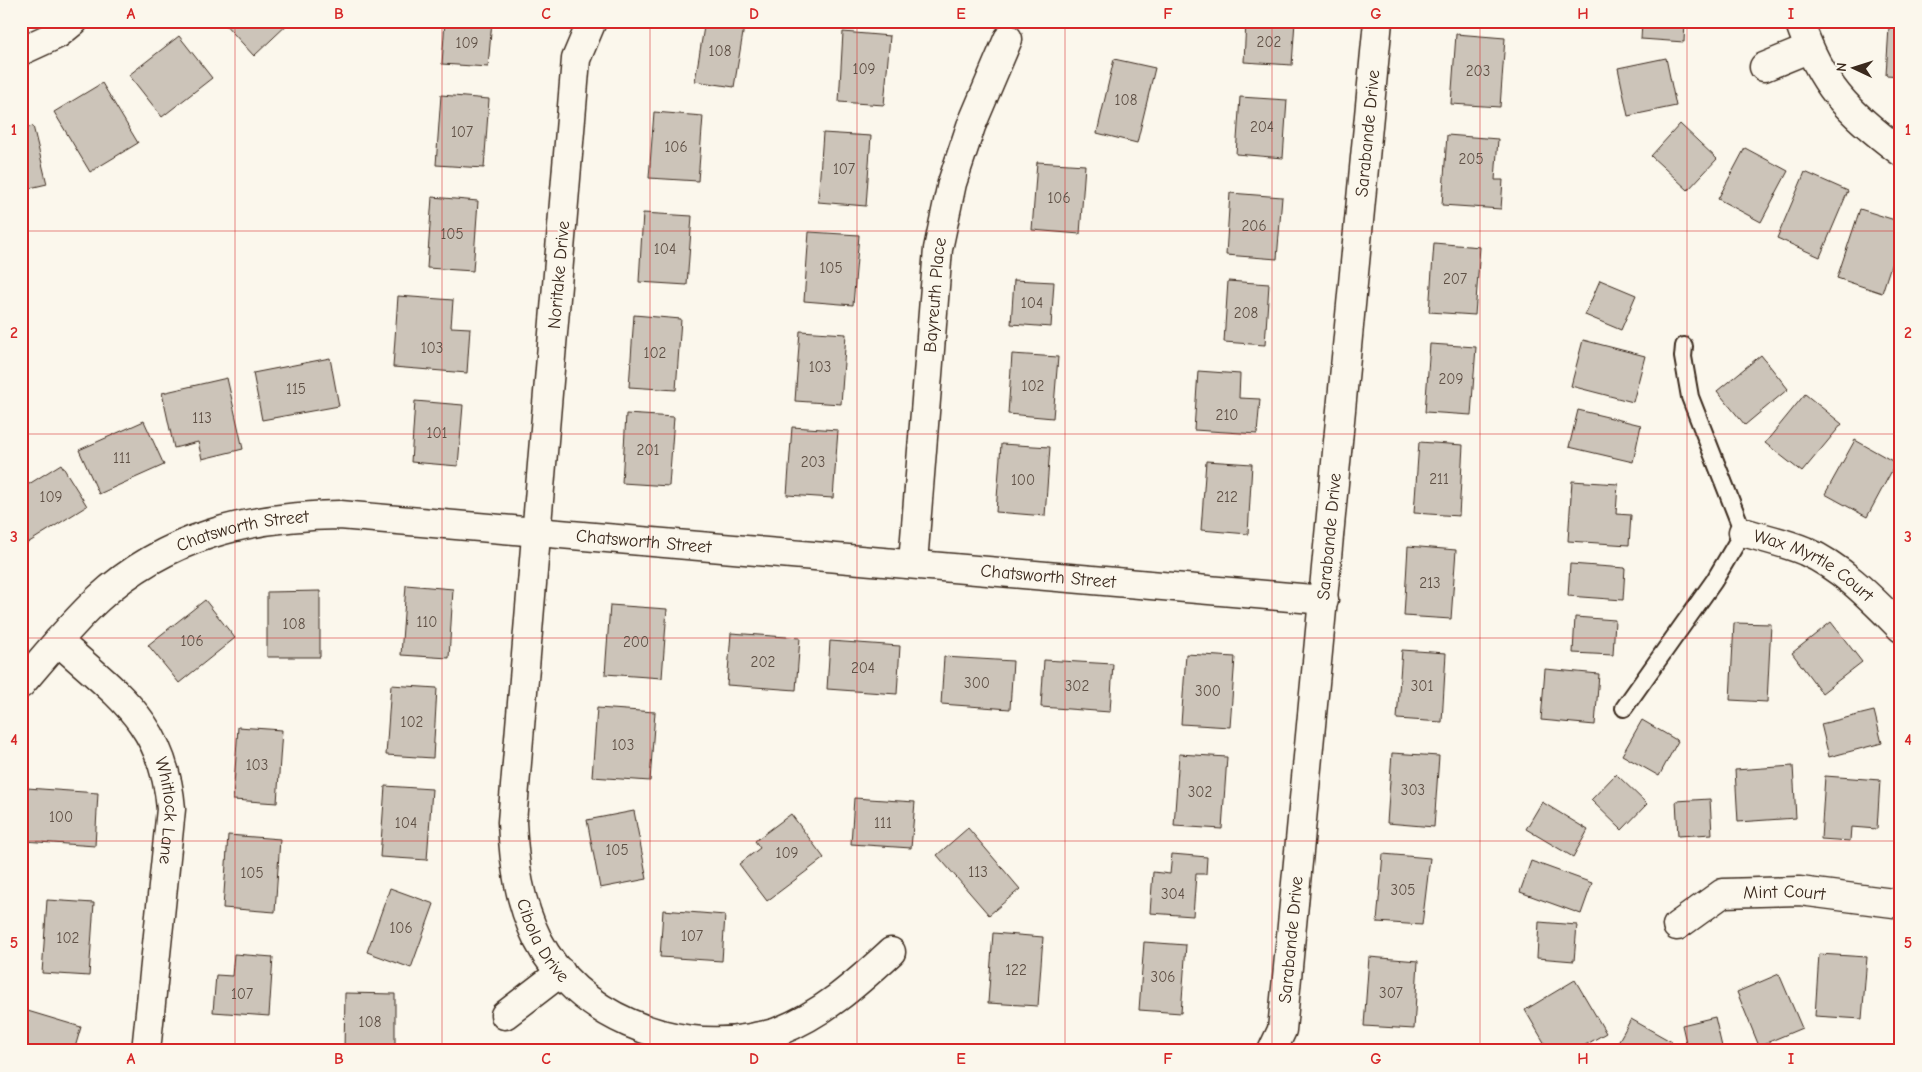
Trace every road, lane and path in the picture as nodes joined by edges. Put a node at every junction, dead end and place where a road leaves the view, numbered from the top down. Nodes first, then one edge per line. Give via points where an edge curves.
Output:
1 (74, 21) edge
2 (592, 21) edge
3 (1378, 21) edge
4 (1800, 21) edge
5 (1008, 39) dead end
6 (1808, 49) junction
7 (21, 52) edge
8 (1764, 67) dead end
9 (1901, 152) edge
10 (1684, 346) dead end
11 (537, 532) junction
12 (1743, 532) junction
13 (913, 563) junction
14 (1324, 600) junction
15 (1901, 628) edge
16 (58, 642) junction
17 (21, 684) edge
18 (1624, 708) dead end
19 (1901, 904) edge
20 (1677, 926) dead end
21 (891, 952) dead end
22 (561, 972) junction
23 (505, 1015) dead end
24 (146, 1051) edge
25 (1272, 1051) edge

1 - 7 street via 58,34
2 - 11 street, Noritake Drive via 576,59
3 - 14 street, Sarabande Drive
4 - 6 street
5 - 13 street, Bayreuth Place via 971,126 952,183 938,250
6 - 8 street
6 - 9 street via 1820,73 1838,96 1869,128
10 - 12 lane via 1690,397
11 - 13 street, Chatsworth Street
11 - 16 street, Chatsworth Street via 340,516 303,516 218,530 178,546 136,570 99,598
11 - 22 street, Cibola Drive via 512,822 522,900 539,941
12 - 15 street, Wax Myrtle Court via 1805,551 1833,567 1860,587
12 - 18 lane via 1714,581
13 - 14 street, Chatsworth Street
14 - 25 street, Sarabande Drive via 1282,1030
16 - 17 street, Chatsworth Street
16 - 24 street, Whitlock Lane via 135,711 158,748 169,782 171,809
19 - 20 street, Mint Court via 1800,891 1723,893
21 - 22 street, Cibola Drive via 841,997 809,1017 776,1033 738,1040 704,1042 668,1037 632,1024 587,998
22 - 23 street

